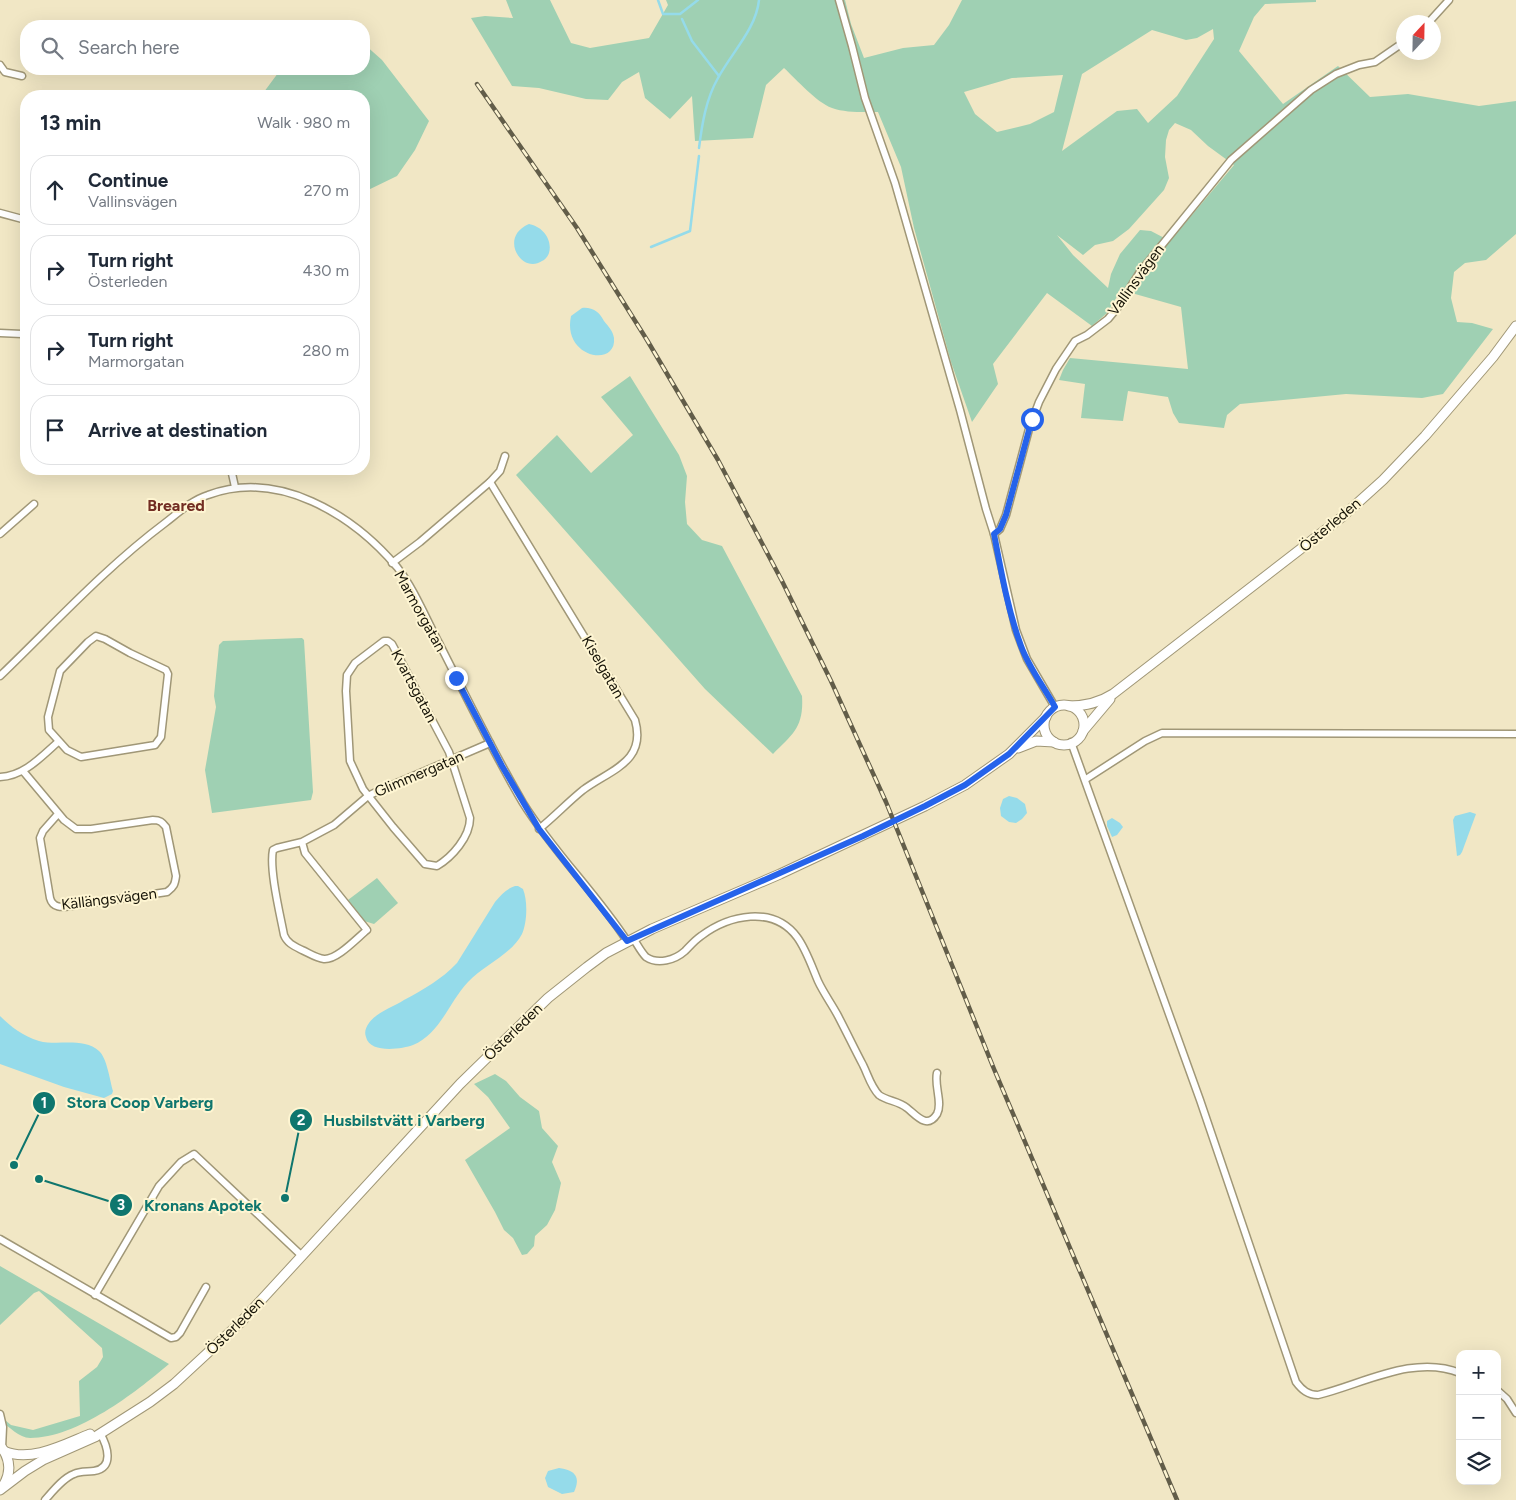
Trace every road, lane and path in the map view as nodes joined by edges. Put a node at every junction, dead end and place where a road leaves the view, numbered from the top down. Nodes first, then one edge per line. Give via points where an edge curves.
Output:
1 (838, 0) edge
2 (1449, 0) edge
3 (1435, 15) edge
4 (1396, 47) edge
5 (0, 64) edge
6 (22, 76) dead end
7 (0, 213) edge
8 (20, 218) edge
9 (1516, 326) edge
10 (0, 333) edge
11 (20, 334) edge
12 (505, 456) dead end
13 (232, 475) edge
14 (490, 482) junction
15 (235, 487) junction
16 (34, 504) dead end
17 (0, 534) edge
18 (994, 534) junction
19 (392, 563) junction
20 (0, 676) edge
21 (1115, 693) junction
22 (1070, 706) junction
23 (1055, 707) junction
24 (1046, 717) junction
25 (1081, 734) junction
26 (1516, 734) edge
27 (58, 742) junction
28 (1072, 742) junction
29 (490, 743) junction
30 (1056, 743) junction
31 (1014, 750) junction
32 (452, 760) junction
33 (23, 771) junction
34 (0, 777) edge
35 (1086, 779) junction
36 (368, 796) junction
37 (58, 814) junction
38 (539, 829) junction
39 (302, 842) junction
40 (630, 940) junction
41 (936, 1073) dead end
42 (0, 1240) edge
43 (302, 1256) junction
44 (206, 1288) dead end
45 (95, 1295) junction
46 (1456, 1372) edge
47 (1501, 1394) edge
48 (1516, 1413) edge
49 (0, 1414) edge
50 (100, 1433) junction
51 (2, 1448) edge
52 (0, 1490) edge
53 (44, 1500) edge

1 - 18 street via 865,98 895,183
2 - 3 street
4 - 18 street, Vallinsvägen via 1374,62 1336,74 1311,90 1238,153 1140,272 1108,319 1075,341 1039,402 1006,515
5 - 6 street via 6,72
7 - 8 street
9 - 21 main road, Österleden via 1452,406 1376,486 1314,540
10 - 11 street
12 - 14 street via 500,471
13 - 15 street
14 - 19 street
14 - 38 street, Kiselgatan via 635,720 638,730 635,749 629,759 582,792
15 - 19 street, Marmorgatan via 276,489 320,505 362,532
15 - 20 street, Marmorgatan via 195,501 136,545
16 - 17 street
18 - 23 street via 1021,646
19 - 29 street, Marmorgatan via 408,582
21 - 22 main road, Österleden via 1102,701
21 - 25 main road, Österleden
22 - 23 main road, Österleden
22 - 25 main road via 1083,720
23 - 24 main road, Österleden
24 - 30 main road via 1045,730
24 - 31 main road, Österleden
25 - 28 main road, Österleden
26 - 35 street via 1162,733
27 - 27 street via 49,730 48,722 58,676 92,639 100,637 166,670 161,737 155,745 81,757
27 - 33 street
28 - 30 main road, Österleden
28 - 35 street
29 - 32 street, Glimmergatan
29 - 38 street, Marmorgatan
30 - 31 main road, Österleden via 1032,742
31 - 40 main road, Österleden via 965,785 925,806
32 - 36 street, Glimmergatan
32 - 36 street via 470,826 459,845 437,866 426,864
32 - 36 street, Kvartsgatan via 392,644 384,641 355,663 346,678 350,761
33 - 34 street
33 - 37 street
35 - 46 street via 1296,1382 1306,1392 1318,1395 1416,1367 1439,1367
36 - 39 street, Glimmergatan via 334,825
37 - 37 street, Källängsvägen via 82,830 159,820 166,827 176,883 167,892 55,906 50,898 40,838
38 - 40 street, Marmorgatan
39 - 39 street, Glimmergatan via 305,853 366,930 327,959 294,946 284,935 272,854 277,848
40 - 41 street, Marmorgatan via 651,959 672,960 702,934 736,918 755,915 775,920 789,928 797,938 880,1096 906,1107 924,1122 932,1120 939,1108
40 - 43 main road, Österleden via 586,967 541,1004 460,1084
42 - 45 street
43 - 45 street via 194,1154 181,1162 159,1186
43 - 50 main road, Österleden via 241,1322 174,1384
44 - 45 street via 174,1338
47 - 48 street
49 - 51 street
50 - 51 main road, Österleden via 28,1455 17,1456
50 - 52 main road, Österleden via 43,1460
50 - 53 street via 108,1449 104,1465 96,1471 75,1474
51 - 52 main road via 9,1472

